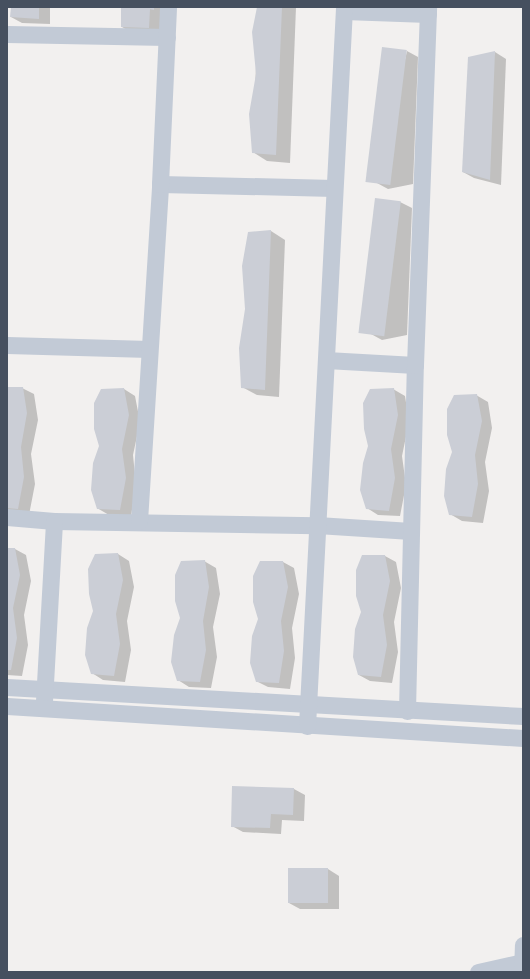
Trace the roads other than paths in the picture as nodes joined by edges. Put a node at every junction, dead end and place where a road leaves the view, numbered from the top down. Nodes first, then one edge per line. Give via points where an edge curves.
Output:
1 (168, 7) edge
2 (344, 9) edge
3 (428, 10) edge
4 (7, 34) edge
5 (167, 37) junction
6 (160, 184) junction
7 (334, 188) junction
8 (7, 345) edge
9 (150, 349) junction
10 (326, 360) junction
11 (415, 365) junction
12 (7, 517) edge
13 (54, 522) junction
14 (139, 522) junction
15 (317, 526) junction
16 (411, 531) junction
17 (7, 686) edge
18 (44, 690) junction
19 (7, 706) edge
20 (309, 706) junction
21 (44, 708) junction
22 (407, 711) junction
23 (523, 716) edge
24 (307, 726) junction
25 (523, 738) edge
26 (523, 960) edge
27 (478, 972) edge

1 - 5 street
2 - 3 street
2 - 7 street
3 - 11 street
4 - 5 street
5 - 6 street
6 - 7 street
6 - 9 street
7 - 10 street
8 - 9 street
9 - 14 street
10 - 11 street
10 - 15 street
11 - 16 street
12 - 13 street
13 - 14 street
13 - 18 street
14 - 15 street
15 - 16 street
15 - 20 street
16 - 22 street
17 - 18 street
18 - 20 street
18 - 21 street
19 - 21 street
20 - 22 street
20 - 24 street
21 - 24 street
22 - 23 street
24 - 25 street
26 - 27 street

